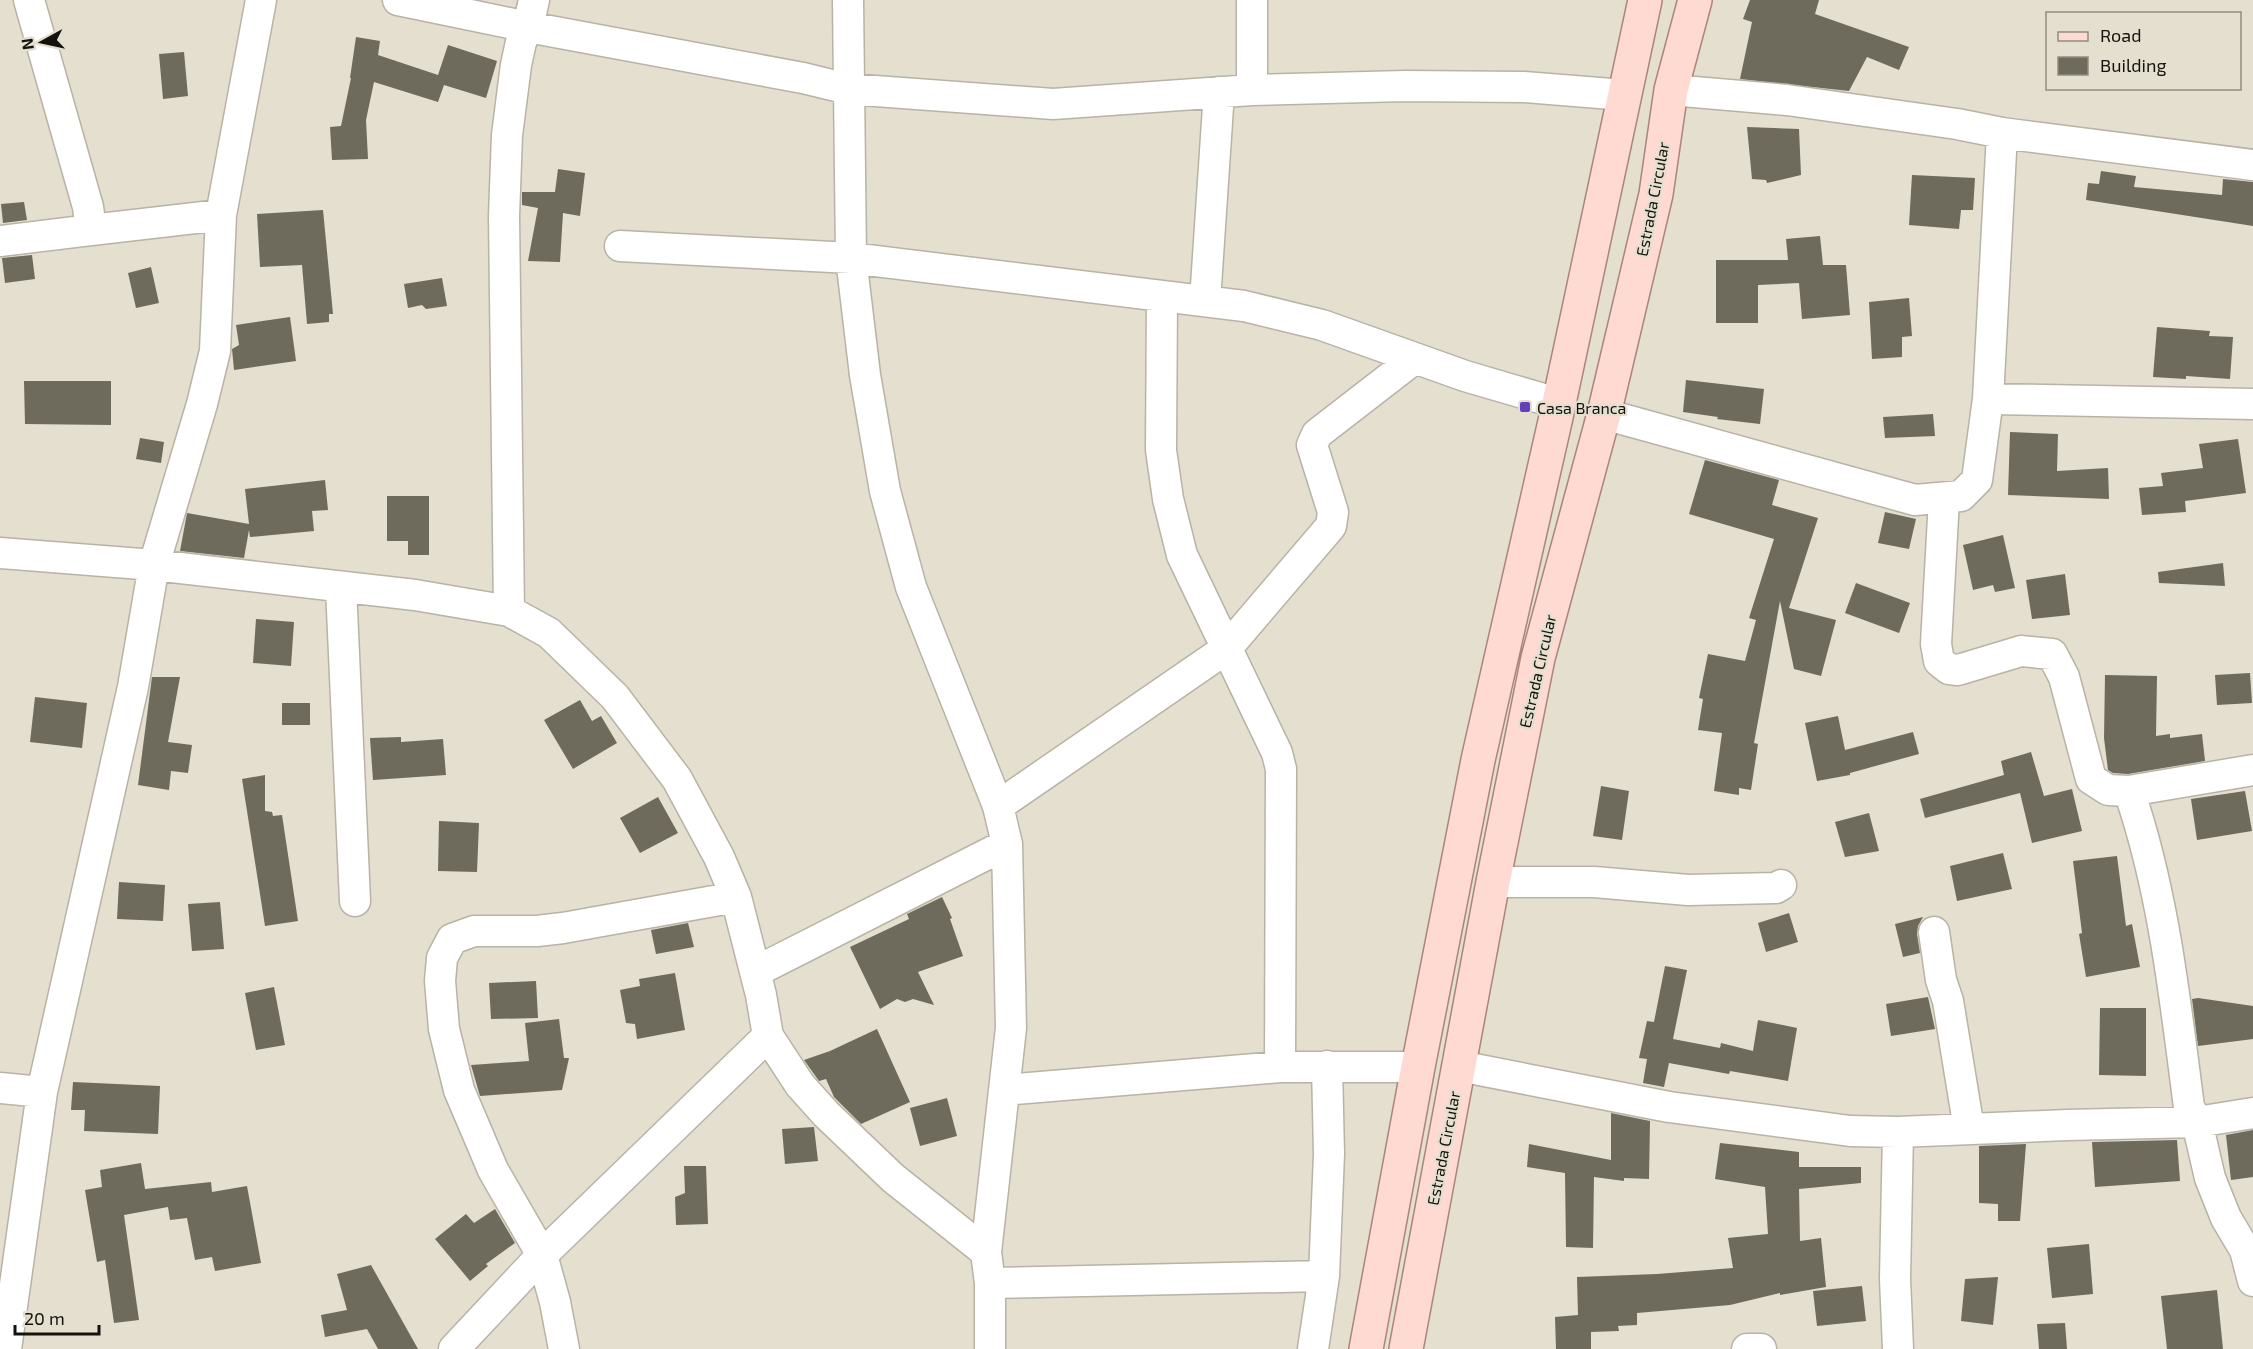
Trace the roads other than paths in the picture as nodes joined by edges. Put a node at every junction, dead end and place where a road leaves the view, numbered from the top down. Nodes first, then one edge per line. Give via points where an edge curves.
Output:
1 (29, 0) edge
2 (261, 0) edge
3 (398, 0) edge
4 (848, 0) edge
5 (1252, 0) edge
6 (1645, 0) edge
7 (1695, 0) edge
8 (531, 14) edge
9 (848, 89) junction
10 (1252, 90) junction
11 (1671, 90) junction
12 (1219, 92) junction
13 (1624, 95) junction
14 (2002, 133) junction
15 (2253, 165) edge
16 (221, 215) junction
17 (91, 230) junction
18 (0, 241) edge
19 (620, 246) dead end
20 (851, 258) junction
21 (1162, 296) junction
22 (1205, 301) junction
23 (1414, 359) junction
24 (1988, 399) junction
25 (1557, 403) junction
26 (2253, 404) edge
27 (1604, 414) junction
28 (1944, 499) junction
29 (0, 554) edge
30 (154, 565) junction
31 (341, 587) junction
32 (509, 610) junction
33 (1226, 648) junction
34 (2253, 770) edge
35 (2128, 790) junction
36 (998, 806) junction
37 (1007, 844) junction
38 (1493, 882) junction
39 (1781, 885) dead end
40 (736, 897) junction
41 (355, 901) dead end
42 (1934, 932) dead end
43 (754, 972) junction
44 (768, 1036) junction
45 (1327, 1066) junction
46 (1459, 1066) junction
47 (1418, 1067) junction
48 (1280, 1068) junction
49 (0, 1088) edge
50 (1004, 1090) junction
51 (42, 1092) junction
52 (2253, 1113) edge
53 (2197, 1122) junction
54 (1969, 1129) junction
55 (1898, 1132) junction
56 (986, 1252) junction
57 (542, 1255) junction
58 (1324, 1276) junction
59 (2253, 1281) edge
60 (990, 1283) junction
61 (6, 1349) edge
62 (454, 1349) edge
63 (564, 1349) edge
64 (990, 1349) edge
65 (1313, 1349) edge
66 (1366, 1349) edge
67 (1406, 1349) edge
68 (1747, 1349) edge
69 (1761, 1349) edge
70 (1898, 1349) edge

1 - 17 street via 88,207
2 - 16 street
3 - 8 street
4 - 9 street
5 - 10 street
6 - 13 main road
7 - 11 main road, Estrada Circular
8 - 9 street
8 - 32 street via 519,50 507,135 504,216
9 - 12 street via 1053,104
9 - 20 street
10 - 12 street
10 - 13 street via 1524,87
11 - 14 street via 1787,100
11 - 27 main road, Estrada Circular via 1656,194
12 - 22 street
13 - 25 main road
14 - 15 street
14 - 24 street
16 - 17 street
16 - 30 street via 215,351
17 - 18 street
19 - 20 street
20 - 21 street
20 - 36 street via 865,375 885,491 911,587
21 - 22 street
21 - 33 street via 1161,450 1168,499 1182,555
22 - 23 street via 1322,325
23 - 25 street
23 - 33 street via 1313,439 1333,512 1331,526
24 - 26 street
24 - 28 street via 1977,480 1961,496
25 - 47 main road via 1478,760
27 - 28 street via 1915,500
27 - 38 main road, Estrada Circular via 1538,658
28 - 35 street via 1936,644 1939,661 1958,670 2021,651 2052,654 2064,676 2091,779 2108,790
29 - 30 street
30 - 31 street
30 - 51 street via 133,687
31 - 32 street
31 - 41 street
32 - 40 street via 549,633 615,697 676,779
33 - 36 street
33 - 48 street via 1281,769
34 - 35 street
35 - 53 street via 2157,887 2189,1107
36 - 37 street
37 - 43 street
37 - 50 street via 1011,1028
38 - 39 street via 1594,882 1688,890
38 - 46 main road, Estrada Circular
40 - 43 street
40 - 57 street via 564,928 474,931 452,939 442,958 440,981 444,1029 459,1090 493,1170
42 - 54 street
43 - 44 street
44 - 56 street via 800,1085 826,1114 893,1178
44 - 57 street
45 - 47 street
45 - 48 street
45 - 58 street via 1329,1154
46 - 55 street via 1669,1107 1850,1131
46 - 67 main road, Estrada Circular
47 - 66 main road
48 - 50 street
49 - 51 street
50 - 56 street
51 - 61 street
52 - 53 street
53 - 54 street
53 - 59 street via 2210,1178 2226,1218 2246,1250
54 - 55 street
55 - 70 street
56 - 60 street
57 - 62 street
57 - 63 street
58 - 60 street
58 - 65 street
60 - 64 street
68 - 69 street

